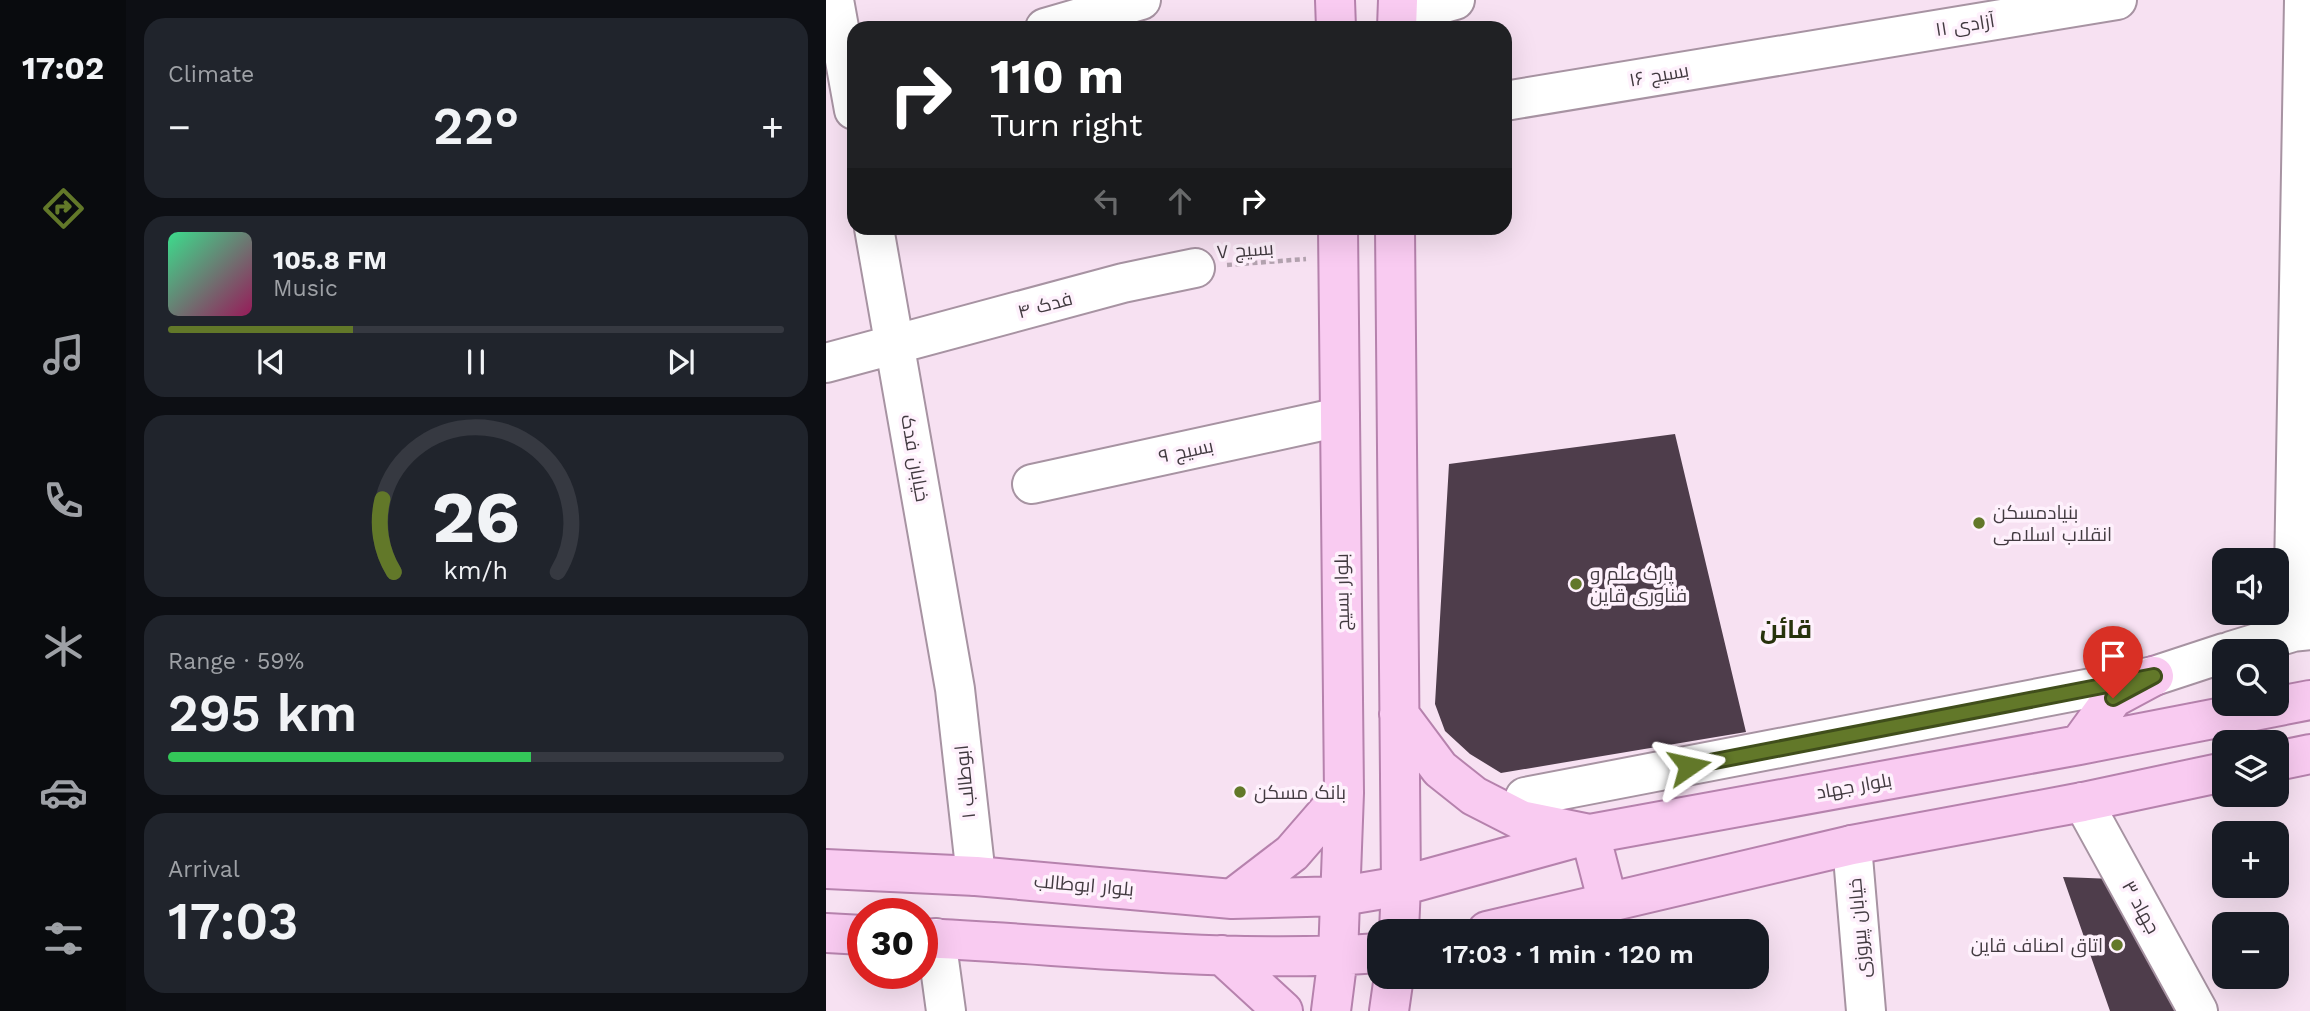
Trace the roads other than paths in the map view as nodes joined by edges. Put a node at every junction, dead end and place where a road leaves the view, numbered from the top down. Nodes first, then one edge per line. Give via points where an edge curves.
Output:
1 (834, 0) edge
2 (1142, 0) edge
3 (1335, 0) edge
4 (1455, 0) edge
5 (2117, 0) edge
6 (2304, 0) edge
7 (1397, 15) edge
8 (1069, 21) edge
9 (1336, 21) edge
10 (1812, 49) joint
11 (847, 95) edge
12 (1512, 100) edge
13 (875, 235) edge
14 (1395, 235) edge
15 (1338, 242) edge
16 (1195, 268) road end
17 (895, 346) junction
18 (826, 363) edge
19 (1340, 418) junction
20 (1032, 484) dead end
21 (2301, 631) edge
22 (2273, 639) edge
23 (2212, 657) edge
24 (2154, 676) junction
25 (955, 689) joint
26 (2310, 700) edge
27 (1399, 714) junction
28 (2079, 745) junction
29 (2310, 754) edge
30 (2289, 758) edge
31 (2212, 775) edge
32 (1344, 793) junction
33 (1525, 797) dead end
34 (2083, 802) junction
35 (1590, 834) junction
36 (1852, 845) junction
37 (826, 869) edge
38 (976, 876) junction
39 (1401, 886) junction
40 (1342, 896) junction
41 (1232, 899) junction
42 (1608, 903) junction
43 (1400, 919) edge
44 (1539, 919) edge
45 (826, 933) edge
46 (847, 934) edge
47 (938, 939) edge
48 (1367, 954) edge
49 (1222, 955) junction
50 (1338, 956) junction
51 (938, 977) edge
52 (1392, 989) edge
53 (946, 1011) edge
54 (1283, 1011) edge
55 (1331, 1011) edge
56 (1389, 1011) edge
57 (1867, 1011) edge
58 (2198, 1011) edge

1 - 11 street
2 - 8 street
3 - 9 main road
4 - 7 street
5 - 10 street, آزادی ۱۱
6 - 21 street
10 - 12 street, بسیج ۱۶
13 - 17 street, خیابان فدک
14 - 27 main road
15 - 19 main road, بلوار بسیج
16 - 17 street, فدک ۴
17 - 18 street, فدک ۴
17 - 25 street, خیابان فدک
19 - 20 street, بسیج ۹
19 - 32 main road, بلوار بسیج
21 - 22 street
23 - 24 street
24 - 28 main road via 2113,698
24 - 33 street
25 - 38 street, ابوطالب ۱
26 - 28 main road, بلوار جهاد
27 - 35 main road via 1440,769 1474,796 1521,820
27 - 39 main road
28 - 35 main road, بلوار جهاد
29 - 30 main road
31 - 34 main road
32 - 40 main road, بلوار بسیج
32 - 41 main road via 1292,853
34 - 36 main road
34 - 58 street, جهاد ۳
35 - 39 main road, بلوار جهاد
35 - 42 main road
36 - 42 main road
36 - 57 street, خیابان پیروزی
37 - 38 main road, بلوار ابوطالب
38 - 41 main road, بلوار ابوطالب
39 - 40 main road, بلوار جهاد
39 - 43 main road
40 - 41 main road, بلوار ابوطالب
40 - 50 main road, بلوار بسیج
42 - 44 main road
45 - 46 main road
47 - 49 main road
48 - 50 main road
49 - 50 main road
49 - 54 main road
50 - 55 main road, بلوار بسیج
51 - 53 street
52 - 56 main road

